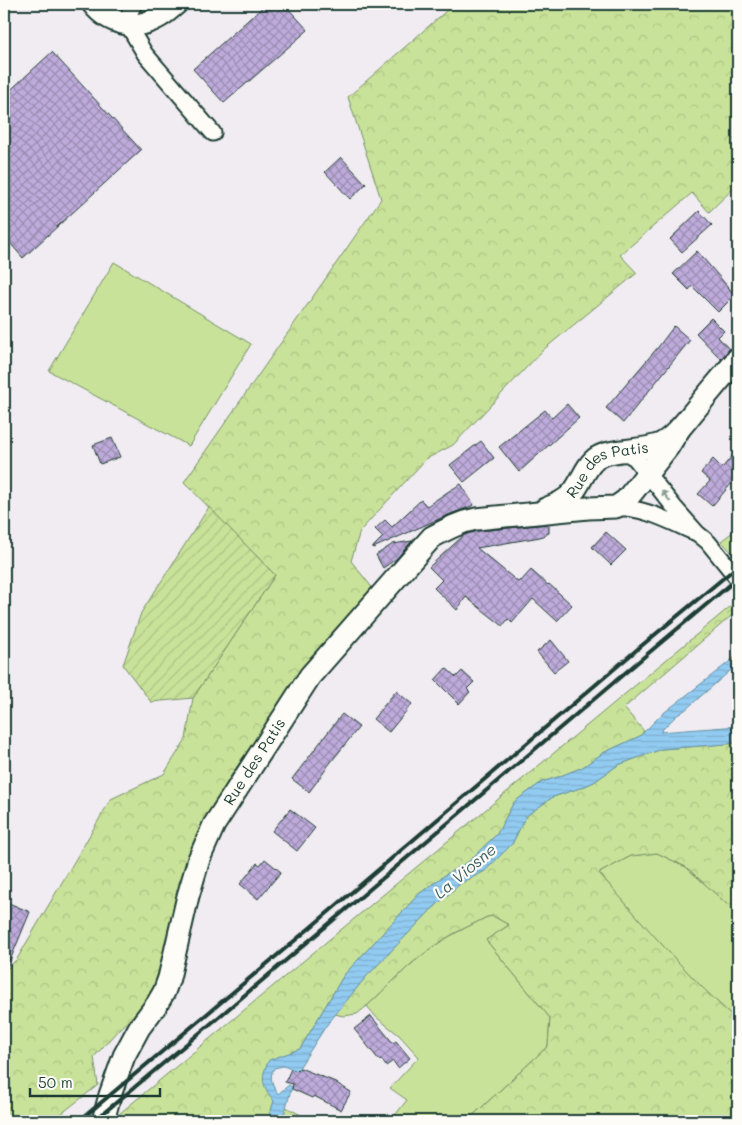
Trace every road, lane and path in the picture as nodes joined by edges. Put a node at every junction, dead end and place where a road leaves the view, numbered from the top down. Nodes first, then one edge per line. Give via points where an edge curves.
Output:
1 (93, 4) edge
2 (134, 4) edge
3 (176, 4) edge
4 (128, 25) junction
5 (213, 133) dead end
6 (738, 358) edge
7 (680, 428) junction
8 (611, 453) junction
9 (648, 473) junction
10 (584, 475) junction
11 (608, 508) junction
12 (536, 513) junction
13 (697, 533) junction
14 (738, 579) edge
15 (102, 1121) edge

1 - 4 main road via 111,19
2 - 4 street
3 - 4 main road via 148,22
4 - 5 street via 145,54
6 - 7 main road, Rue des Patis
7 - 8 main road, Rue des Patis via 657,446
7 - 9 main road, Rue des Patis
8 - 9 street via 632,456
8 - 10 main road, Rue des Patis via 594,460
9 - 11 main road, Rue des Patis via 621,505
13 -> 9 street
10 - 11 street via 581,490 585,499 591,505
10 - 12 main road, Rue des Patis via 565,499
11 - 12 main road, Rue des Patis
11 - 13 street via 633,508
12 - 15 main road, Rue des Patis via 464,522 432,537 310,676 214,825 199,859 164,992 124,1056
13 - 14 street

